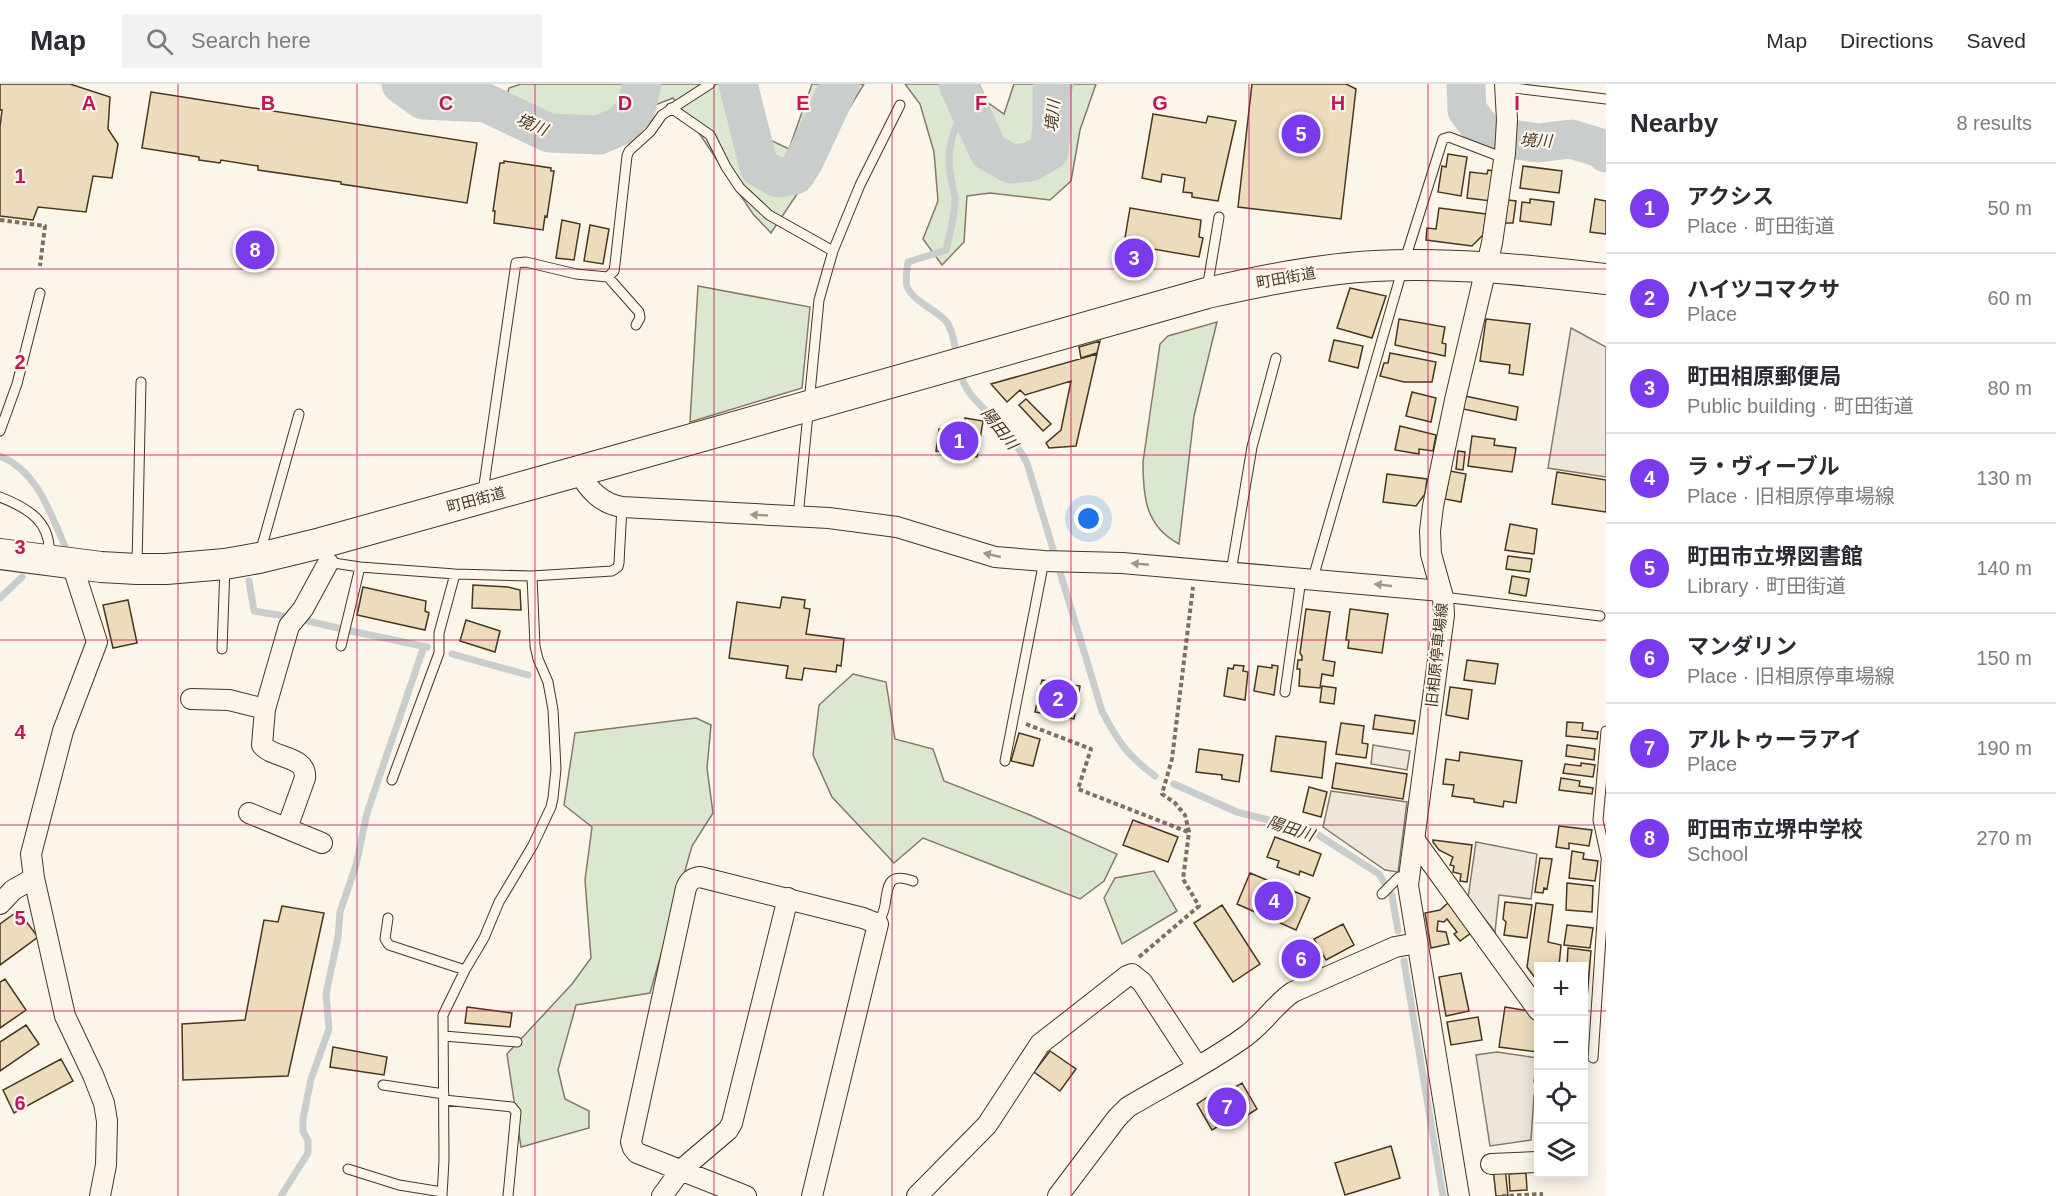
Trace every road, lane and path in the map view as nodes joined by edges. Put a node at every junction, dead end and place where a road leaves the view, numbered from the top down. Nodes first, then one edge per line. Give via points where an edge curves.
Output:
1 (710, 84) edge
2 (1506, 85) edge
3 (1606, 99) edge
4 (900, 105) dead end
5 (671, 108) junction
6 (1504, 156) junction
7 (1219, 217) dead end
8 (0, 220) edge
9 (833, 251) junction
10 (1404, 265) junction
11 (40, 266) dead end
12 (1487, 266) junction
13 (608, 277) junction
14 (1606, 279) edge
15 (40, 293) dead end
16 (1207, 293) junction
17 (636, 325) dead end
18 (1276, 358) dead end
19 (141, 382) dead end
20 (809, 405) junction
21 (299, 414) dead end
22 (0, 431) edge
23 (579, 471) junction
24 (0, 497) edge
25 (482, 498) junction
26 (622, 507) junction
27 (798, 517) junction
28 (324, 553) junction
29 (0, 554) edge
30 (259, 558) junction
31 (1053, 561) junction
32 (60, 562) junction
33 (225, 564) junction
34 (360, 567) junction
35 (137, 569) junction
36 (1195, 569) junction
37 (1231, 572) junction
38 (455, 574) junction
39 (532, 576) junction
40 (1307, 578) junction
41 (1442, 594) junction
42 (1600, 616) dead end
43 (341, 646) dead end
44 (222, 649) dead end
45 (1285, 692) dead end
46 (191, 699) dead end
47 (265, 709) junction
48 (1013, 719) junction
49 (1606, 731) edge
50 (1005, 761) dead end
51 (392, 780) dead end
52 (249, 813) dead end
53 (287, 828) junction
54 (1189, 832) junction
55 (1414, 839) junction
56 (322, 843) dead end
57 (1606, 856) edge
58 (1606, 861) edge
59 (33, 878) junction
60 (914, 880) dead end
61 (1401, 880) junction
62 (1382, 894) dead end
63 (788, 898) junction
64 (0, 904) edge
65 (388, 918) dead end
66 (878, 924) junction
67 (1417, 943) junction
68 (465, 970) junction
69 (1132, 974) junction
70 (1534, 1003) edge
71 (444, 1036) junction
72 (517, 1042) dead end
73 (1593, 1058) dead end
74 (1197, 1066) junction
75 (382, 1085) dead end
76 (444, 1097) junction
77 (1534, 1162) edge
78 (1491, 1164) dead end
79 (348, 1169) dead end
80 (681, 1170) junction
81 (442, 1194) edge
82 (1543, 1194) dead end
83 (100, 1196) edge
84 (508, 1196) edge
85 (662, 1196) edge
86 (746, 1196) edge
87 (812, 1196) edge
88 (917, 1196) edge
89 (1058, 1196) edge
90 (1459, 1196) edge
91 (1502, 1196) edge

1 - 5 lane
2 - 3 lane
2 - 6 street, 旧相原停車場線
4 - 9 lane
5 - 9 lane via 710,135 740,188 769,215
5 - 13 lane via 628,153 615,264
6 - 10 lane via 1449,137 1443,139
6 - 12 street, 旧相原停車場線
7 - 16 lane
8 - 11 path via 45,226
9 - 20 lane via 819,300
10 - 12 main road, 町田街道
10 - 16 main road, 町田街道 via 1338,269
10 - 40 lane
12 - 14 main road, 町田街道
12 - 41 street, 旧相原停車場線 via 1433,506 1431,554
13 - 17 lane via 639,312
13 - 25 lane via 516,263
15 - 22 lane
16 - 20 main road, 町田街道
18 - 37 lane via 1252,447
19 - 35 lane
20 - 23 main road, 町田街道
20 - 27 lane
21 - 30 lane
23 - 25 main road, 町田街道
23 - 26 street via 599,498
24 - 32 lane via 25,507 41,524
25 - 28 main road, 町田街道
27 -> 26 street
26 - 39 lane via 619,563 615,569
31 -> 27 street via 995,557 897,527
28 - 30 main road, 町田街道
28 - 34 lane
28 - 47 street via 303,609 289,626
29 - 32 main road, 町田街道
30 - 33 main road, 町田街道
36 -> 31 street
31 - 48 lane
32 - 35 main road, 町田街道
32 - 59 street via 98,642 63,731 31,854
33 - 35 main road, 町田街道
33 - 44 lane
34 - 38 lane
34 - 43 lane
36 - 37 street
36 - 54 path via 1172,759 1162,794 1185,815
37 - 40 street
38 - 39 lane
38 - 51 lane via 439,633 439,653
39 - 68 lane via 535,646 553,710 553,798 533,845
41 -> 40 street
40 - 45 lane
41 - 42 lane
41 - 55 street, 旧相原停車場線 via 1444,615
46 - 47 street via 229,700
47 - 53 street via 262,745 297,762 306,771
48 - 50 lane
48 - 54 path via 1091,749 1078,789
49 - 57 lane via 1598,820
52 - 53 street
53 - 56 street
54 - 69 path via 1183,879 1199,906 1139,956
55 - 61 street, 旧相原停車場線
55 - 70 street
58 - 73 lane
59 - 64 street
59 - 83 street via 65,1016 104,1103 106,1156
60 - 66 lane via 891,881
61 - 62 lane
61 - 67 street, 旧相原停車場線 via 1408,885
63 - 66 street
63 - 80 street via 732,1123
63 - 80 street via 700,877 688,882 631,1142 637,1153
65 - 68 lane via 385,939 389,945
66 - 87 street
67 - 74 street via 1395,947 1293,992 1250,1033
67 - 90 street, 旧相原停車場線
68 - 71 lane via 443,1015
69 - 74 street via 1142,982
69 - 88 street via 1040,1044 987,1125
71 - 72 lane
71 - 76 lane
74 - 89 street via 1128,1107
75 - 76 lane
76 - 81 lane
76 - 84 lane via 515,1109
77 - 78 street
79 - 81 lane
80 - 85 street
80 - 86 street
82 - 91 path

